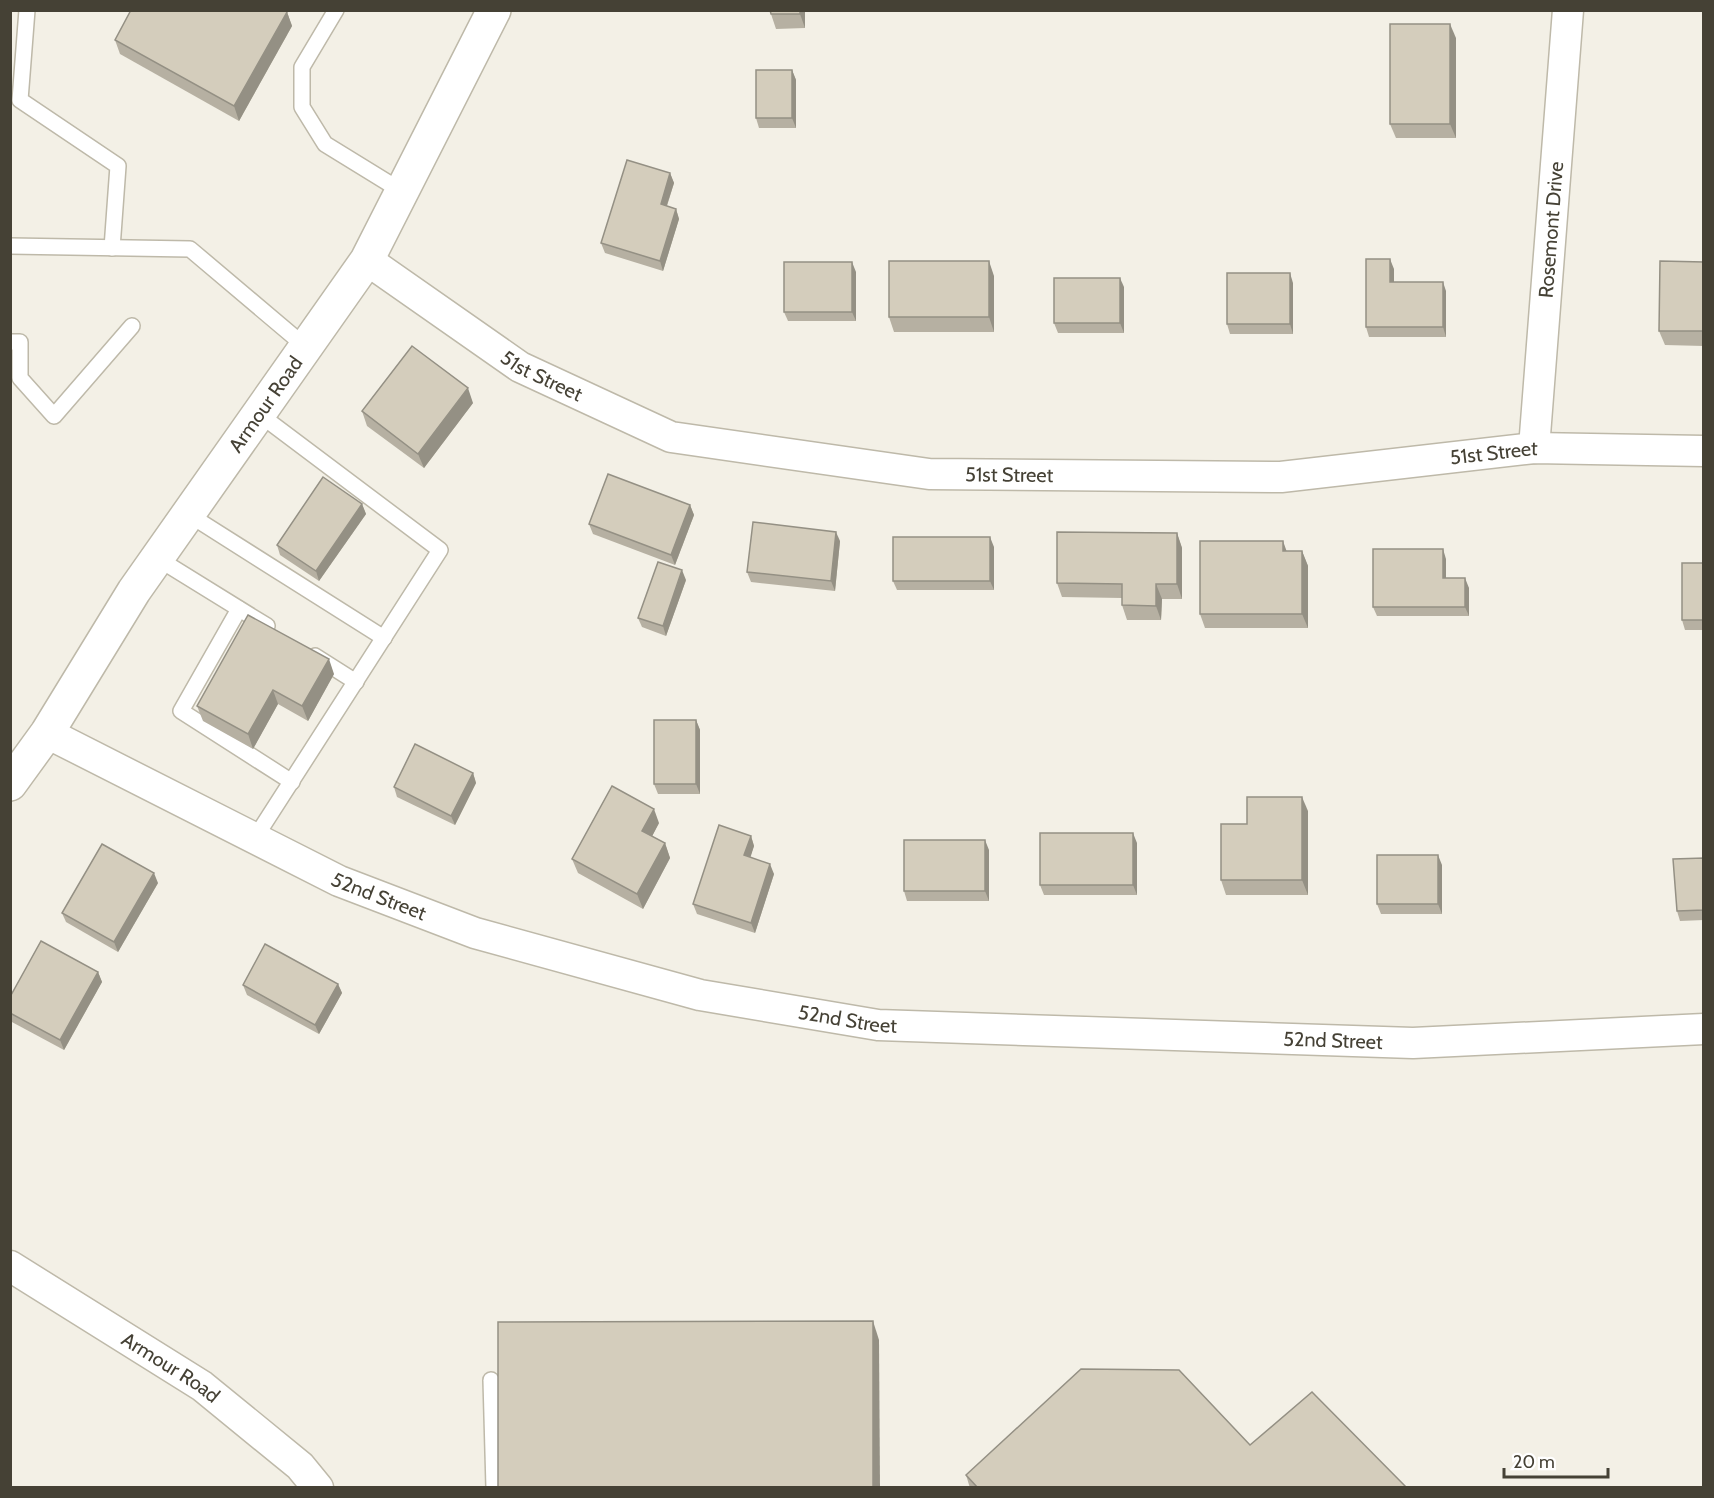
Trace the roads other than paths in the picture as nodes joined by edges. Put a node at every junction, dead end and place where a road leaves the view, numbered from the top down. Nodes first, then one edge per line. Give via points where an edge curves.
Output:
1 (27, 10) edge
2 (336, 10) edge
3 (494, 10) edge
4 (1568, 10) edge
5 (403, 192) junction
6 (10, 246) edge
7 (112, 248) junction
8 (367, 260) junction
9 (132, 326) dead end
10 (10, 342) edge
11 (306, 347) junction
12 (15, 379) edge
13 (259, 414) junction
14 (1534, 448) junction
15 (1704, 451) edge
16 (188, 514) junction
17 (157, 558) junction
18 (239, 609) junction
19 (278, 633) edge
20 (384, 638) junction
21 (297, 645) edge
22 (356, 682) junction
23 (47, 733) junction
24 (292, 782) junction
25 (10, 784) edge
26 (255, 838) junction
27 (1704, 1029) edge
28 (10, 1266) edge
29 (491, 1380) dead end
30 (318, 1488) edge
31 (494, 1488) edge

1 - 7 lane via 20,100 118,166
2 - 5 lane via 302,68 302,107 325,144
3 - 5 street, Armour Road
4 - 14 street, Rosemont Drive
5 - 8 street, Armour Road
6 - 7 lane
7 - 11 lane via 190,249
8 - 11 street, Armour Road
8 - 14 street, 51st Street via 520,367 671,438 929,474 1281,477
9 - 12 lane via 54,416
10 - 12 lane via 20,342
11 - 13 street, Armour Road
13 - 16 street, Armour Road
13 - 20 lane via 440,550
14 - 15 street, 51st Street
16 - 17 street, Armour Road
16 - 20 lane
17 - 18 lane
17 - 23 street, Armour Road
18 - 19 lane
18 - 24 lane via 180,711
20 - 22 lane
21 - 22 lane
22 - 24 lane
23 - 25 street, Armour Road
23 - 26 street, 52nd Street
24 - 26 lane
26 - 27 street, 52nd Street via 339,881 476,933 700,995 878,1025 1413,1043
28 - 30 street, Armour Road via 202,1386 300,1466
29 - 31 lane

